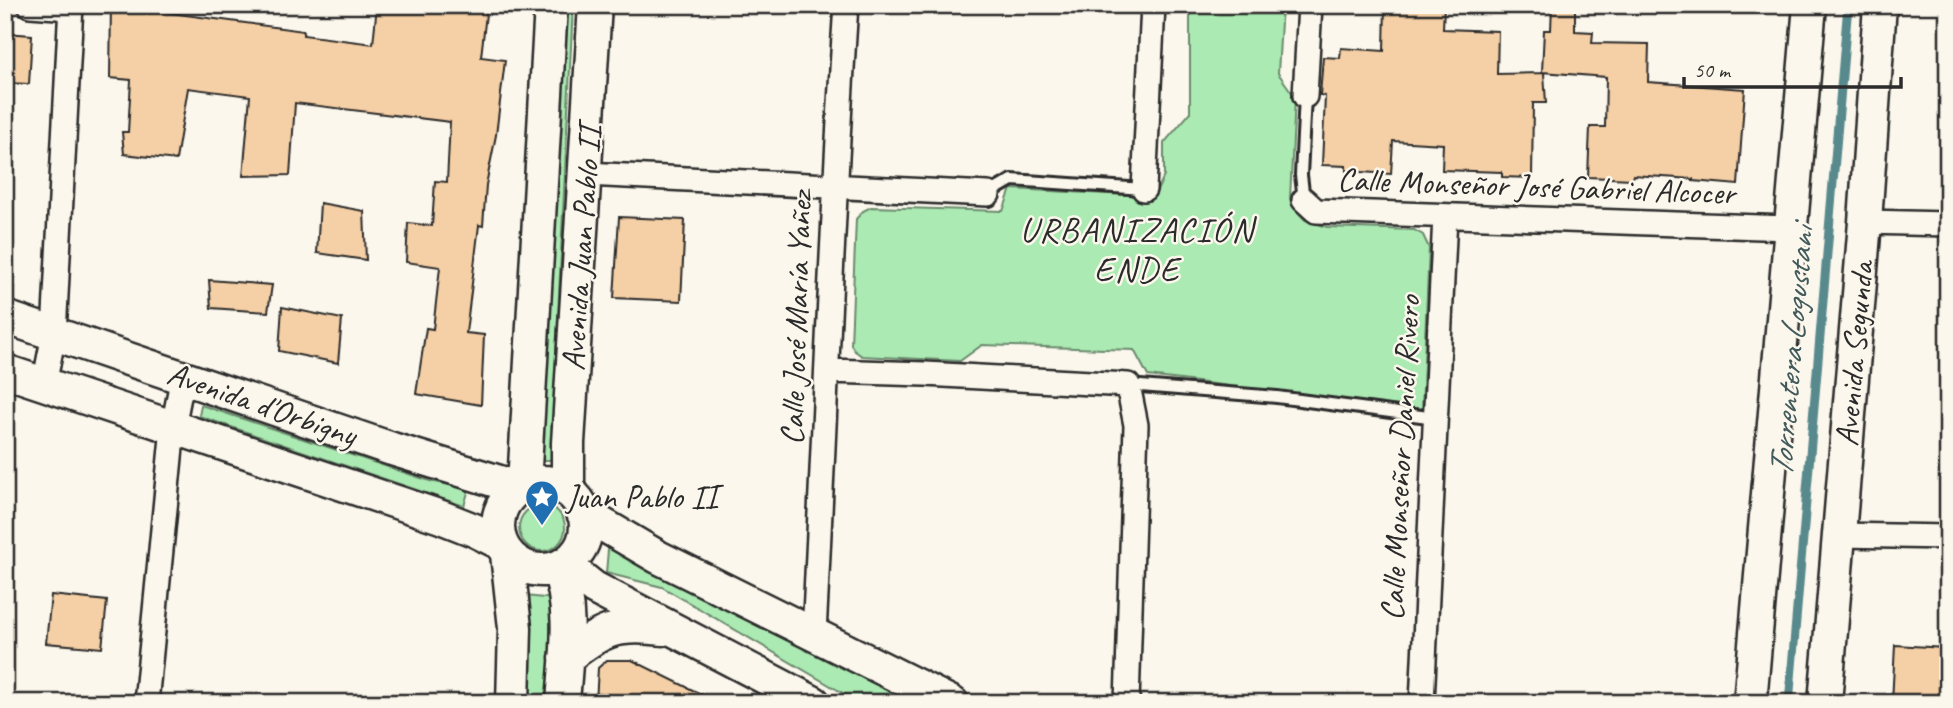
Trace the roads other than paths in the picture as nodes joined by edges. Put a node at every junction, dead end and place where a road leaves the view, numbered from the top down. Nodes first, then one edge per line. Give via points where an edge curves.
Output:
1 (30, 5) edge
2 (551, 5) edge
3 (595, 5) edge
4 (846, 5) edge
5 (1153, 5) edge
6 (1310, 5) edge
7 (1810, 5) edge
8 (1880, 5) edge
9 (71, 7) edge
10 (1305, 96) joint
11 (586, 174) junction
12 (834, 187) junction
13 (1144, 189) joint
14 (988, 194) joint
15 (1304, 200) joint
16 (1445, 216) junction
17 (1865, 222) junction
18 (1948, 224) edge
19 (1790, 228) junction
20 (5, 317) edge
21 (54, 334) junction
22 (5, 371) edge
23 (828, 371) junction
24 (183, 376) junction
25 (44, 384) junction
26 (1128, 386) junction
27 (1436, 418) junction
28 (173, 427) junction
29 (522, 487) junction
30 (576, 502) junction
31 (1839, 535) junction
32 (1948, 537) edge
33 (505, 549) junction
34 (561, 566) junction
35 (674, 630) junction
36 (814, 634) junction
37 (566, 658) junction
38 (146, 703) edge
39 (513, 703) edge
40 (563, 703) edge
41 (814, 703) edge
42 (952, 703) edge
43 (1127, 703) edge
44 (1422, 703) edge
45 (1750, 703) edge
46 (1825, 703) edge

1 - 9 street
2 - 29 main road, Avenida Juan Pablo II
3 - 11 main road, Avenida Juan Pablo II
4 - 12 street, Calle José María Yañez
5 - 13 street
6 - 10 street
7 - 19 main road
8 - 17 main road, Avenida Segunda
9 - 21 street
10 - 15 lane, Calle Monseñor José Gabriel Alcocer
11 - 12 street
11 - 30 main road, Avenida Juan Pablo II via 568,443
12 - 14 street
12 - 23 street, Calle José María Yañez
13 - 14 lane via 1012,180
15 - 16 street, Calle Monseñor José Gabriel Alcocer via 1316,211
16 - 19 street, Calle Monseñor José Gabriel Alcocer
16 - 27 street, Calle Monseñor Daniel Rivero
17 - 18 street
17 - 31 main road, Avenida Segunda
19 - 45 main road
20 - 21 main road, Avenida d'Orbigny
21 - 24 main road, Avenida d'Orbigny
21 - 25 street
22 - 25 main road, Avenida d'Orbigny
23 - 26 street
23 - 36 street, Calle José María Yañez
24 - 28 street
24 - 29 main road, Avenida d'Orbigny via 392,449
25 - 28 main road, Avenida d'Orbigny
26 - 27 lane via 1277,397
26 - 43 street via 1136,425
27 - 44 street, Calle Monseñor Daniel Rivero
28 - 33 main road, Avenida d'Orbigny via 441,517
28 - 38 street
29 - 30 main road via 533,482 552,483
29 - 33 main road via 507,499 500,513 498,529
30 - 34 main road via 586,523 583,542
30 - 36 main road via 658,557
31 - 32 street
31 - 46 main road, Avenida Segunda
33 - 34 main road via 527,568
33 - 39 main road via 515,628
34 - 35 main road
34 - 37 main road via 569,611
35 - 37 main road via 627,626 607,630
35 - 41 main road
36 - 42 main road
37 - 40 main road

